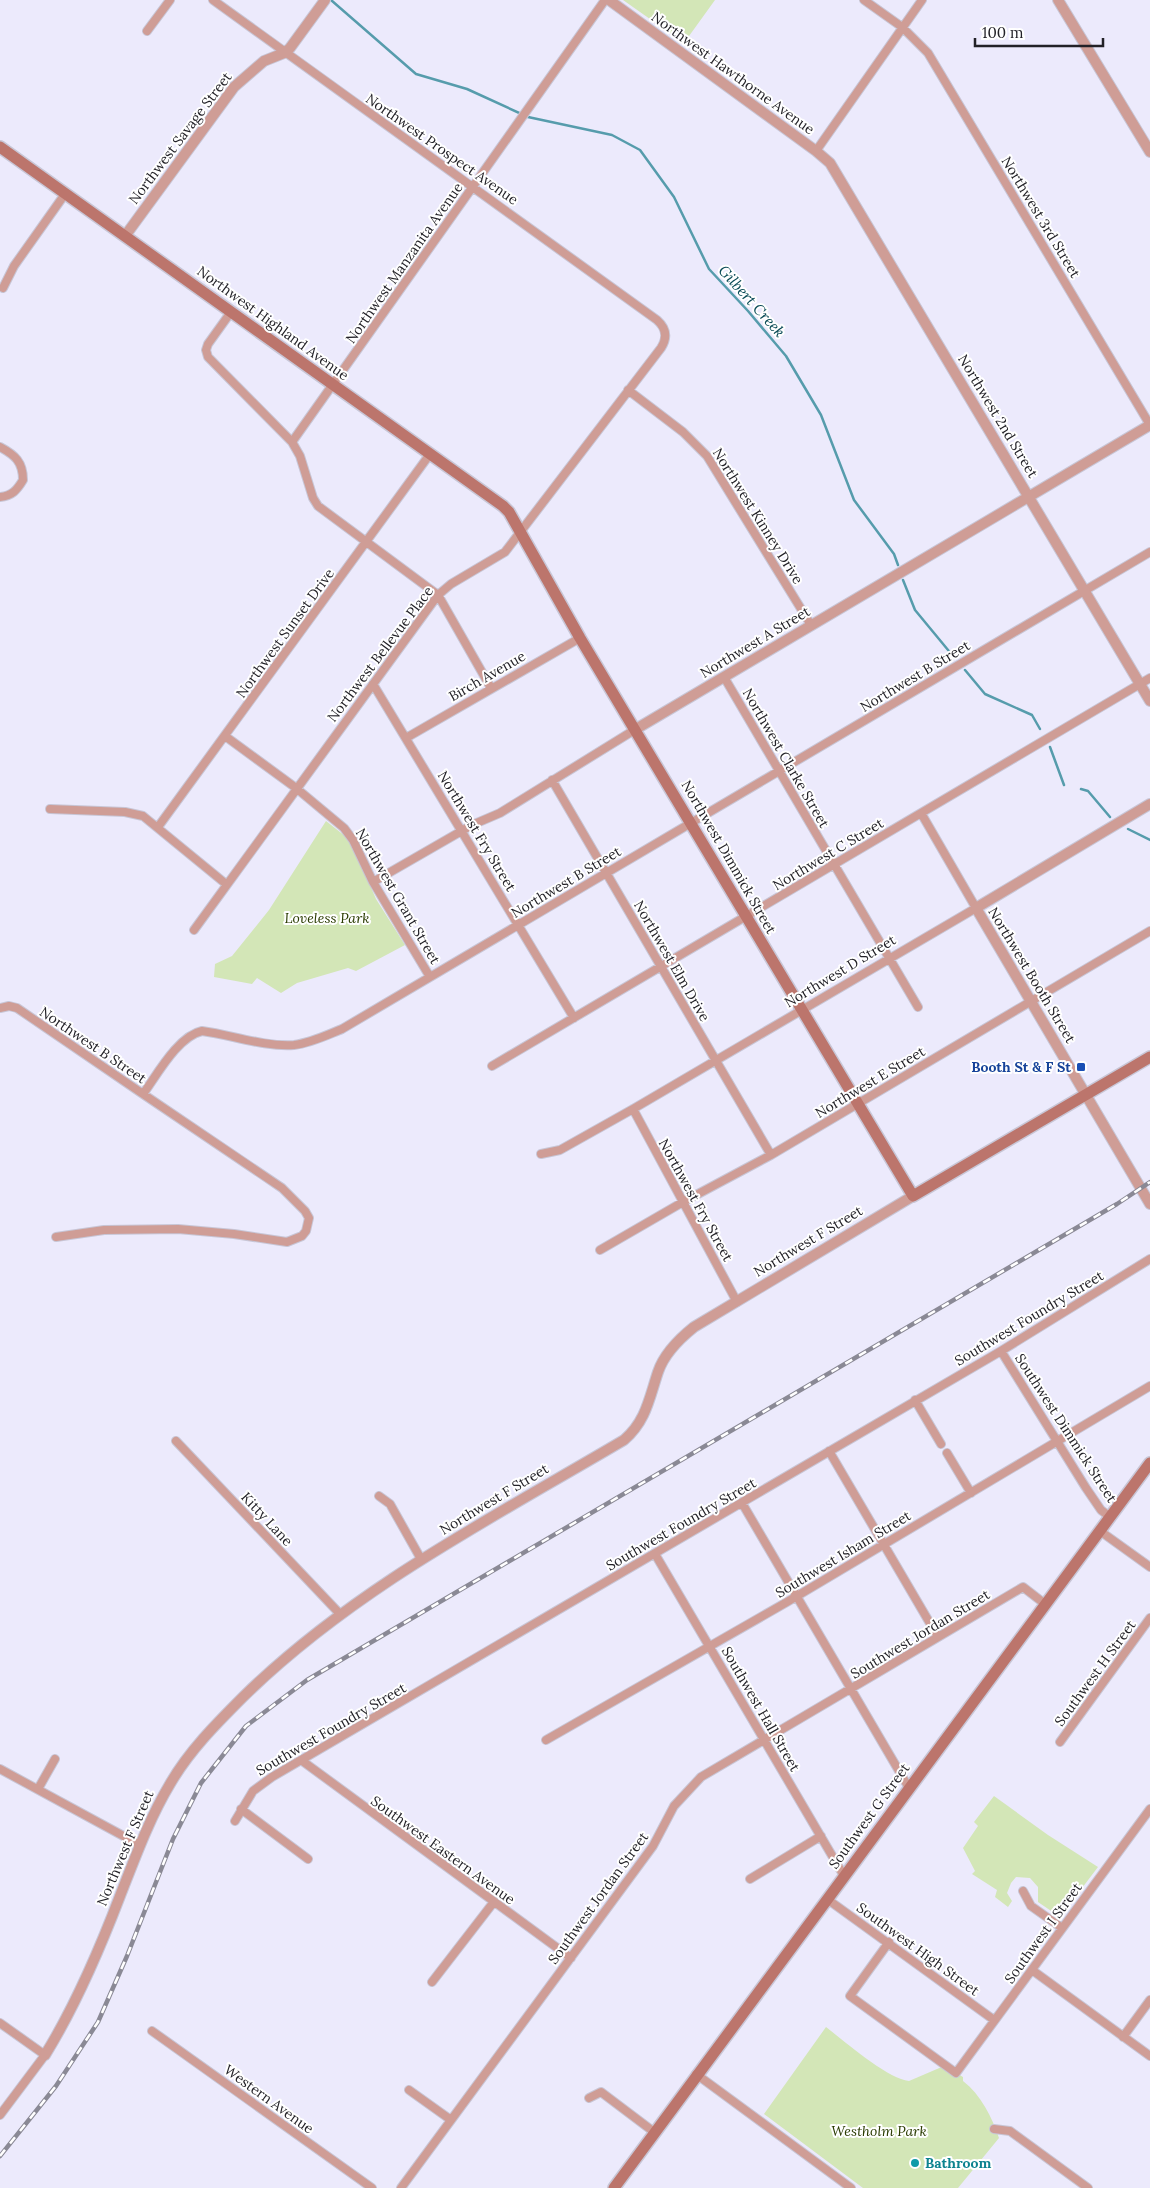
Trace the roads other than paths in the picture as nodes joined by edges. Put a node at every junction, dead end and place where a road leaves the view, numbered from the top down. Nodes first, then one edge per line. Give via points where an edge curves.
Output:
1 (170, 0) edge
2 (213, 0) edge
3 (325, 0) edge
4 (605, 0) edge
5 (609, 0) edge
6 (864, 0) edge
7 (922, 0) edge
8 (1058, 0) edge
9 (902, 27) junction
10 (147, 31) dead end
11 (284, 53) junction
12 (0, 147) edge
13 (816, 151) junction
14 (1150, 152) edge
15 (474, 187) junction
16 (65, 194) junction
17 (124, 236) junction
18 (3, 288) dead end
19 (231, 312) junction
20 (656, 320) joint
21 (333, 385) junction
22 (628, 390) junction
23 (1150, 425) edge
24 (292, 442) junction
25 (0, 447) edge
26 (430, 454) junction
27 (1030, 496) junction
28 (0, 497) edge
29 (520, 532) junction
30 (367, 542) junction
31 (1150, 552) edge
32 (1085, 590) junction
33 (438, 595) junction
34 (811, 625) junction
35 (580, 638) junction
36 (724, 677) junction
37 (1150, 678) edge
38 (373, 684) junction
39 (1140, 684) junction
40 (491, 688) junction
41 (1150, 701) edge
42 (636, 728) junction
43 (225, 736) junction
44 (406, 738) junction
45 (779, 771) junction
46 (552, 780) junction
47 (296, 788) junction
48 (1150, 804) edge
49 (50, 809) dead end
50 (921, 813) junction
51 (691, 822) junction
52 (158, 827) junction
53 (462, 831) junction
54 (834, 864) junction
55 (606, 873) junction
56 (373, 882) junction
57 (226, 884) junction
58 (976, 908) junction
59 (746, 916) junction
60 (518, 924) junction
61 (194, 930) dead end
62 (1150, 931) edge
63 (889, 958) junction
64 (661, 966) junction
65 (430, 977) junction
66 (1031, 1000) junction
67 (918, 1007) dead end
68 (0, 1008) edge
69 (801, 1010) junction
70 (574, 1018) junction
71 (1150, 1057) edge
72 (716, 1060) junction
73 (492, 1066) dead end
74 (143, 1094) junction
75 (1087, 1095) junction
76 (858, 1103) junction
77 (632, 1110) junction
78 (541, 1154) dead end
79 (771, 1154) junction
80 (913, 1196) junction
81 (683, 1202) junction
82 (1149, 1203) edge
83 (56, 1237) dead end
84 (600, 1250) dead end
85 (1150, 1259) edge
86 (738, 1302) junction
87 (1001, 1351) junction
88 (1150, 1386) edge
89 (915, 1400) junction
90 (176, 1441) dead end
91 (1057, 1442) junction
92 (941, 1444) dead end
93 (829, 1451) junction
94 (946, 1453) dead end
95 (1150, 1463) edge
96 (971, 1493) junction
97 (379, 1496) dead end
98 (742, 1503) junction
99 (1110, 1517) junction
100 (1100, 1531) junction
101 (882, 1545) junction
102 (655, 1554) junction
103 (422, 1559) junction
104 (1150, 1567) edge
105 (797, 1595) junction
106 (1045, 1604) junction
107 (340, 1614) junction
108 (1150, 1618) edge
109 (938, 1638) junction
110 (710, 1646) junction
111 (852, 1689) junction
112 (546, 1740) dead end
113 (764, 1740) junction
114 (1060, 1742) dead end
115 (55, 1759) dead end
116 (301, 1760) junction
117 (0, 1769) edge
118 (909, 1788) junction
119 (38, 1789) junction
120 (241, 1809) junction
121 (1150, 1809) edge
122 (235, 1821) dead end
123 (821, 1836) junction
124 (140, 1846) junction
125 (308, 1859) dead end
126 (844, 1876) junction
127 (750, 1879) dead end
128 (1023, 1890) dead end
129 (827, 1899) junction
130 (493, 1903) junction
131 (1062, 1928) junction
132 (889, 1942) junction
133 (571, 1958) junction
134 (1032, 1970) junction
135 (432, 1982) dead end
136 (1150, 2000) edge
137 (994, 2020) junction
138 (0, 2023) edge
139 (152, 2031) dead end
140 (1123, 2037) junction
141 (45, 2054) junction
142 (1150, 2056) edge
143 (696, 2074) junction
144 (409, 2090) dead end
145 (590, 2098) dead end
146 (0, 2115) edge
147 (451, 2120) junction
148 (994, 2129) dead end
149 (654, 2132) junction
150 (372, 2188) edge
151 (401, 2188) edge
152 (614, 2188) edge
153 (851, 2188) edge
154 (1088, 2188) edge

1 - 10 street
2 - 11 street, Northwest Prospect Avenue
3 - 11 street, Northwest Savage Street
4 - 15 street, Northwest Manzanita Avenue
5 - 13 street, Northwest Hawthorne Avenue
6 - 9 street, Northwest 3rd Street
7 - 9 street
8 - 14 street
9 - 13 street
9 - 23 street, Northwest 3rd Street via 931,58
11 - 15 street, Northwest Prospect Avenue
11 - 17 street, Northwest Savage Street via 264,61 234,87
12 - 16 main road, Northwest Highland Avenue
13 - 27 street, Northwest 2nd Street via 830,163
15 - 20 street, Northwest Prospect Avenue
15 - 21 street, Northwest Manzanita Avenue
16 - 17 main road, Northwest Highland Avenue
16 - 18 street via 14,266
17 - 19 main road, Northwest Highland Avenue
19 - 21 main road, Northwest Highland Avenue
19 - 24 street via 208,344 206,354
20 - 22 street, Northwest Bellevue Place via 664,329 666,341
21 - 24 street, Northwest Manzanita Avenue
21 - 26 main road, Northwest Highland Avenue
22 - 29 street, Northwest Bellevue Place
22 - 34 street, Northwest Kinney Drive via 683,432 707,456
23 - 27 street, Northwest A Street
24 - 30 street via 304,464 315,502
25 - 28 street via 20,462 24,480 11,494
26 - 29 main road, Northwest Highland Avenue via 503,506
26 - 30 street, Northwest Sunset Drive
27 - 32 street, Northwest 2nd Street
27 - 34 street, Northwest A Street
29 - 33 street, Northwest Bellevue Place via 505,552
29 - 35 main road, Northwest Dimmick Street
30 - 33 street
30 - 43 street, Northwest Sunset Drive
31 - 32 street, Northwest B Street
32 - 39 street, Northwest 2nd Street
32 - 45 street, Northwest B Street
33 - 38 street, Northwest Bellevue Place
33 - 40 street
34 - 36 street, Northwest A Street
35 - 40 street, Birch Avenue
35 - 42 main road, Northwest Dimmick Street
36 - 42 street, Northwest A Street
36 - 45 street, Northwest Clarke Street
37 - 39 street, Northwest C Street
38 - 44 street, Northwest Fry Street
38 - 47 street, Northwest Bellevue Place
39 - 41 street, Northwest 2nd Street
39 - 50 street, Northwest C Street
40 - 44 street, Birch Avenue
42 - 46 street, Northwest A Street
42 - 51 main road, Northwest Dimmick Street
43 - 47 street, Northwest Grant Street
43 - 52 street, Northwest Sunset Drive
44 - 53 street, Northwest Fry Street
45 - 51 street, Northwest B Street
45 - 54 street, Northwest Clarke Street
46 - 53 street, Northwest A Street via 500,813
46 - 55 street, Northwest Elm Drive
47 - 56 street, Northwest Grant Street via 344,828
47 - 57 street, Northwest Bellevue Place
48 - 58 street, Northwest D Street
49 - 52 street via 134,813
50 - 54 street, Northwest C Street
50 - 58 street, Northwest Booth Street
51 - 55 street, Northwest B Street
51 - 59 main road, Northwest Dimmick Street
52 - 57 street
53 - 56 street, Northwest A Street
53 - 60 street, Northwest Fry Street
54 - 59 street, Northwest C Street
54 - 63 street, Northwest Clarke Street
55 - 60 street, Northwest B Street
55 - 64 street, Northwest Elm Drive
56 - 65 street, Northwest Grant Street
57 - 61 street, Northwest Bellevue Place
58 - 63 street, Northwest D Street
58 - 66 street, Northwest Booth Street
59 - 64 street, Northwest C Street
59 - 69 main road, Northwest Dimmick Street
60 - 65 street, Northwest B Street
60 - 70 street, Northwest Fry Street
62 - 66 street, Northwest E Street
63 - 67 street, Northwest Clarke Street
63 - 69 street, Northwest D Street
64 - 70 street, Northwest C Street
64 - 72 street, Northwest Elm Drive
65 - 74 street, Northwest B Street via 342,1028 308,1042 284,1045 218,1033 194,1033 174,1051
66 - 75 street, Northwest Booth Street
66 - 76 street, Northwest E Street
68 - 74 street, Northwest B Street via 17,1008
69 - 72 street, Northwest D Street
69 - 76 main road, Northwest Dimmick Street
70 - 73 street, Northwest C Street
71 - 75 main road, Northwest F Street
72 - 77 street, Northwest D Street
72 - 79 street, Northwest Elm Drive
74 - 83 street via 282,1188 306,1210 309,1218 306,1231 287,1242 178,1229 104,1230
75 - 80 main road, Northwest F Street
75 - 82 street, Northwest Booth Street
76 - 79 street, Northwest E Street
76 - 80 main road, Northwest Dimmick Street
77 - 78 street, Northwest D Street via 560,1150
77 - 81 street, Northwest Fry Street
79 - 81 street, Northwest E Street
80 - 86 street, Northwest F Street
81 - 84 street, Northwest E Street
81 - 86 street, Northwest Fry Street
85 - 87 street, Southwest Foundry Street
86 - 103 street, Northwest F Street via 694,1327 675,1344 658,1371 645,1414 624,1440
87 - 89 street, Southwest Foundry Street
87 - 91 street, Southwest Dimmick Street
88 - 91 street, Southwest Isham Street
89 - 92 street
89 - 93 street, Southwest Foundry Street
90 - 107 street, Kitty Lane
91 - 96 street, Southwest Isham Street
91 - 99 street, Southwest Dimmick Street via 1101,1510
93 - 98 street, Southwest Foundry Street
93 - 101 street
94 - 96 street
95 - 99 main road, Southwest G Street
96 - 101 street, Southwest Isham Street
97 - 103 street via 390,1504
98 - 102 street, Southwest Foundry Street
98 - 105 street
99 - 100 main road, Southwest G Street
100 - 104 street
100 - 106 main road, Southwest G Street
101 - 105 street, Southwest Isham Street
101 - 109 street
102 - 110 street, Southwest Hall Street
102 - 116 street, Southwest Foundry Street
103 - 107 street, Northwest F Street
105 - 110 street, Southwest Isham Street
105 - 111 street
106 - 109 street, Southwest Jordan Street via 1023,1587
106 - 118 main road, Southwest G Street
107 - 124 street, Northwest F Street via 274,1668 205,1736 179,1769
108 - 114 street, Southwest H Street
109 - 111 street, Southwest Jordan Street
110 - 112 street, Southwest Isham Street
110 - 113 street, Southwest Hall Street
111 - 113 street, Southwest Jordan Street
111 - 118 street
113 - 123 street, Southwest Hall Street
113 - 133 street, Southwest Jordan Street via 701,1778 674,1806 653,1846
115 - 119 street
116 - 120 street, Southwest Foundry Street via 260,1785
116 - 130 street, Southwest Eastern Avenue
117 - 119 street
118 - 126 main road, Southwest G Street
119 - 124 street
120 - 122 street, Southwest Foundry Street
120 - 125 street
121 - 131 street, Southwest I Street
123 - 126 street, Southwest Hall Street
123 - 127 street
124 - 141 street, Northwest F Street via 93,1965
126 - 129 main road, Southwest G Street
128 - 131 street via 1031,1906
129 - 132 street, Southwest High Street
129 - 143 main road, Southwest G Street
130 - 133 street, Southwest Eastern Avenue
130 - 135 street
131 - 134 street, Southwest I Street
132 - 137 street, Southwest High Street
132 - 137 street, Southwest I Street via 850,1996 956,2073
133 - 147 street, Southwest Jordan Street
134 - 137 street, Southwest I Street
134 - 140 street
136 - 140 street
138 - 141 street
139 - 150 street, Western Avenue
140 - 142 street
141 - 146 street, Northwest F Street
143 - 149 main road, Southwest G Street
143 - 153 street
144 - 147 street
145 - 149 street via 601,2092
147 - 151 street, Southwest Jordan Street
148 - 154 street via 1010,2131
149 - 152 main road, Southwest G Street

